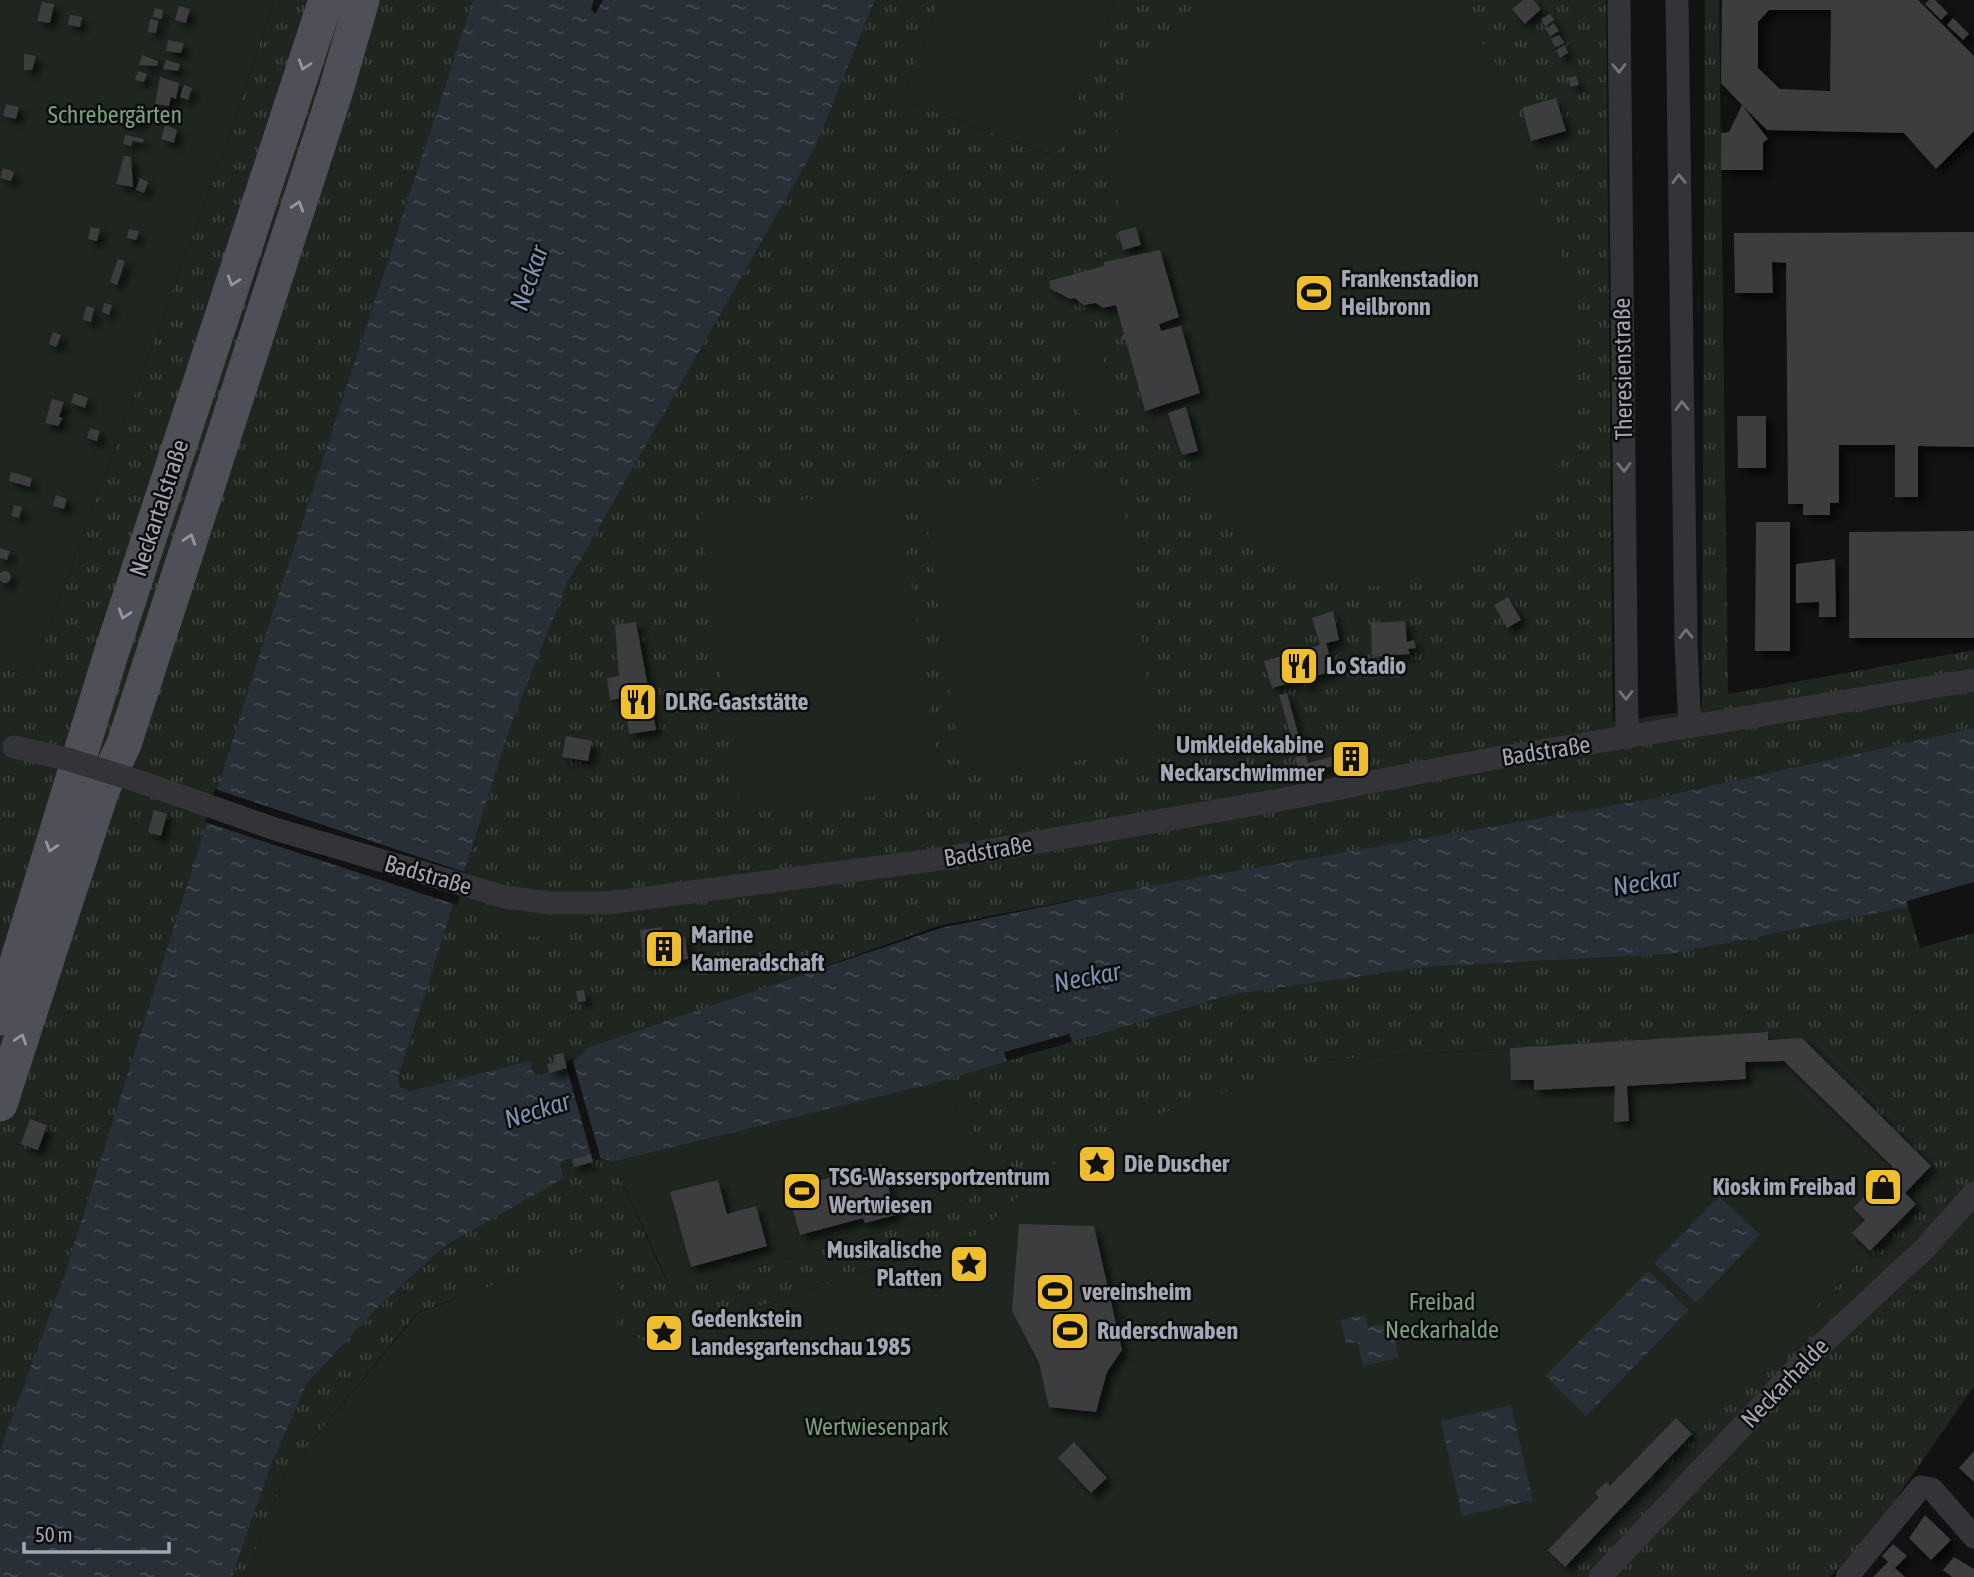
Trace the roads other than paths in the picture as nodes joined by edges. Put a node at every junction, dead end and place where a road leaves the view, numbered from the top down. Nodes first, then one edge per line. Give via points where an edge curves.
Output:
1 (326, 0) edge
2 (362, 0) edge
3 (376, 0) edge
4 (1619, 0) edge
5 (1677, 0) edge
6 (336, 90) junction
7 (1974, 680) edge
8 (1690, 727) junction
9 (1627, 738) junction
10 (7, 746) edge
11 (0, 1018) edge
12 (0, 1104) edge
13 (1974, 1193) edge
14 (1974, 1537) edge
15 (1600, 1577) edge
16 (1847, 1577) edge

1 -> 11 main road, Neckartalstraße via 70,782
2 - 6 main road, Neckartalstraße
3 - 6 main road, Neckartalstraße
4 -> 9 street, Theresienstraße
8 -> 5 street
12 -> 6 main road, Neckartalstraße via 102,790 124,744
7 - 8 street, Badstraße
8 - 9 street, Badstraße
9 - 10 street, Badstraße, bridge via 940,859 608,903 505,897 288,833 67,759
13 - 15 street, Neckarhalde via 1925,1248 1803,1362
14 - 16 street via 1932,1489 1922,1487

